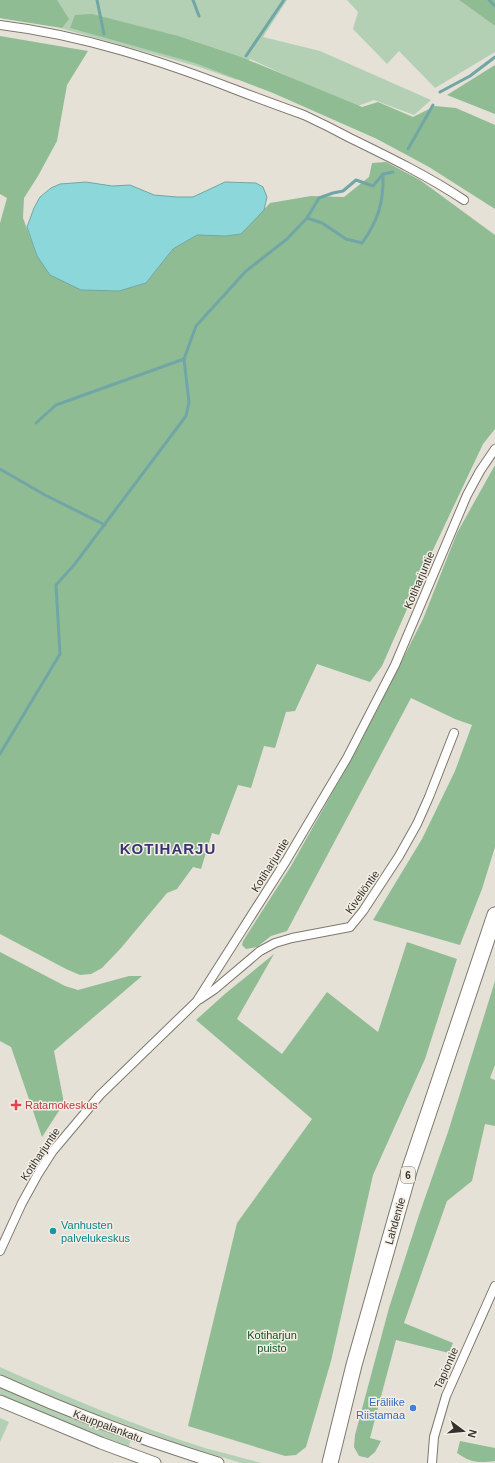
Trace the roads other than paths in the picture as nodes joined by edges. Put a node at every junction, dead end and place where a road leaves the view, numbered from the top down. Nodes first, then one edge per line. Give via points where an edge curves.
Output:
1 (0, 25) edge
2 (464, 200) dead end
3 (495, 449) edge
4 (454, 733) dead end
5 (495, 915) edge
6 (197, 1001) junction
7 (0, 1251) edge
8 (495, 1286) edge
9 (0, 1381) edge
10 (0, 1401) edge
11 (155, 1463) edge
12 (218, 1463) edge
13 (330, 1463) edge
14 (432, 1463) edge

1 - 2 street via 80,39 205,78 304,116 387,156
3 - 6 street, Kotiharjuntie via 467,495 395,664 347,758 286,861
4 - 6 street, Kiveliöntie via 417,824 399,856 350,927 275,943 260,951
5 - 13 highway, Lahdentie / 6 via 410,1168 354,1364
6 - 7 street, Kotiharjuntie via 100,1095 52,1152 22,1203
8 - 14 street, Tapiontie via 446,1396 434,1436
9 - 12 main road, Kauppalankatu via 86,1418
10 - 11 main road, Kauppalankatu

